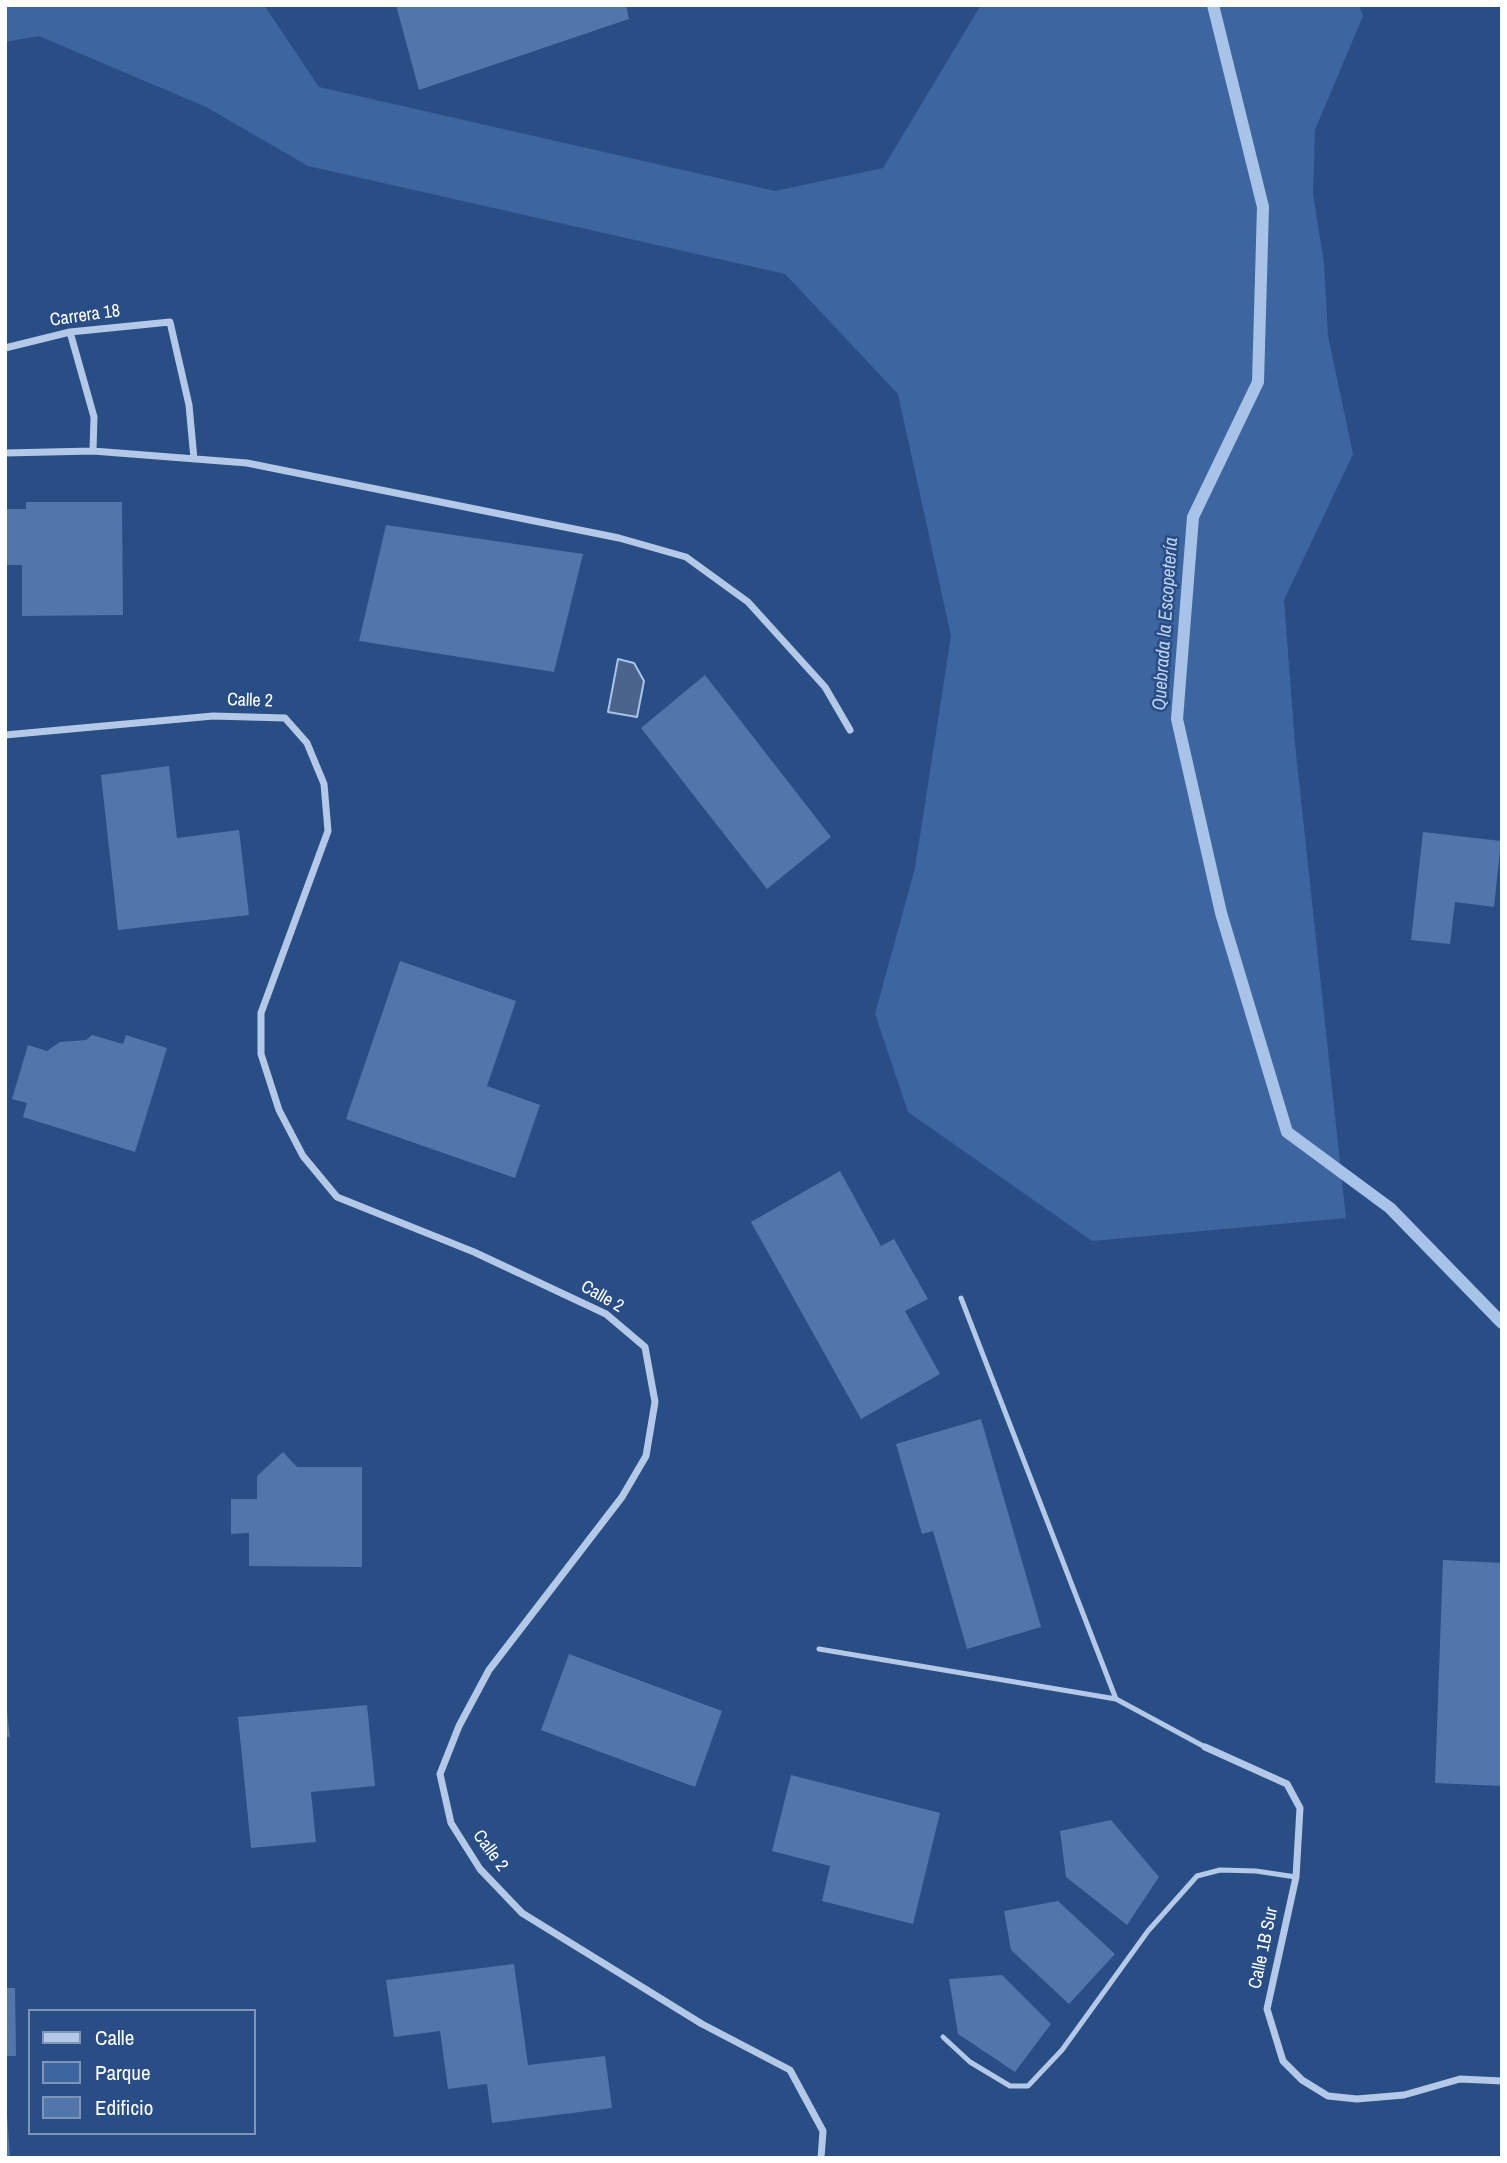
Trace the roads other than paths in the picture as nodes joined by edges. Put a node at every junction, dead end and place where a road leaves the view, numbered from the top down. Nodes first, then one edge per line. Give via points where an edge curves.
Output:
1 (70, 332) junction
2 (5, 348) edge
3 (93, 451) junction
4 (5, 453) edge
5 (194, 459) junction
6 (850, 730) dead end
7 (5, 735) edge
8 (961, 1298) dead end
9 (819, 1649) dead end
10 (1116, 1699) junction
11 (1205, 1747) joint
12 (1296, 1877) junction
13 (943, 2037) dead end
14 (1502, 2081) edge
15 (821, 2158) edge

1 - 2 street, Carrera 18
1 - 3 street via 94,417
1 - 5 street, Carrera 18 via 170,322 189,405
3 - 4 street
3 - 5 street
5 - 6 street via 247,463 619,538 686,557 748,601 825,687
7 - 15 street, Calle 2 via 213,716 285,718 307,743 324,783 328,831 261,1013 261,1055 279,1110 297,1145 337,1197 474,1252 606,1314 646,1348 655,1402 646,1457 622,1497 489,1670 459,1727 440,1774 451,1823 480,1869 522,1913 702,2024 790,2070 823,2131
8 - 10 lane
9 - 10 lane
10 - 11 lane
11 - 12 street, Calle 1B Sur via 1287,1784 1300,1808
12 - 13 lane via 1220,1870 1197,1877 1148,1931 1062,2050 1028,2086 1010,2087 970,2062
12 - 14 street, Calle 1B Sur via 1267,2010 1283,2061 1302,2080 1328,2096 1357,2099 1404,2095 1460,2079

